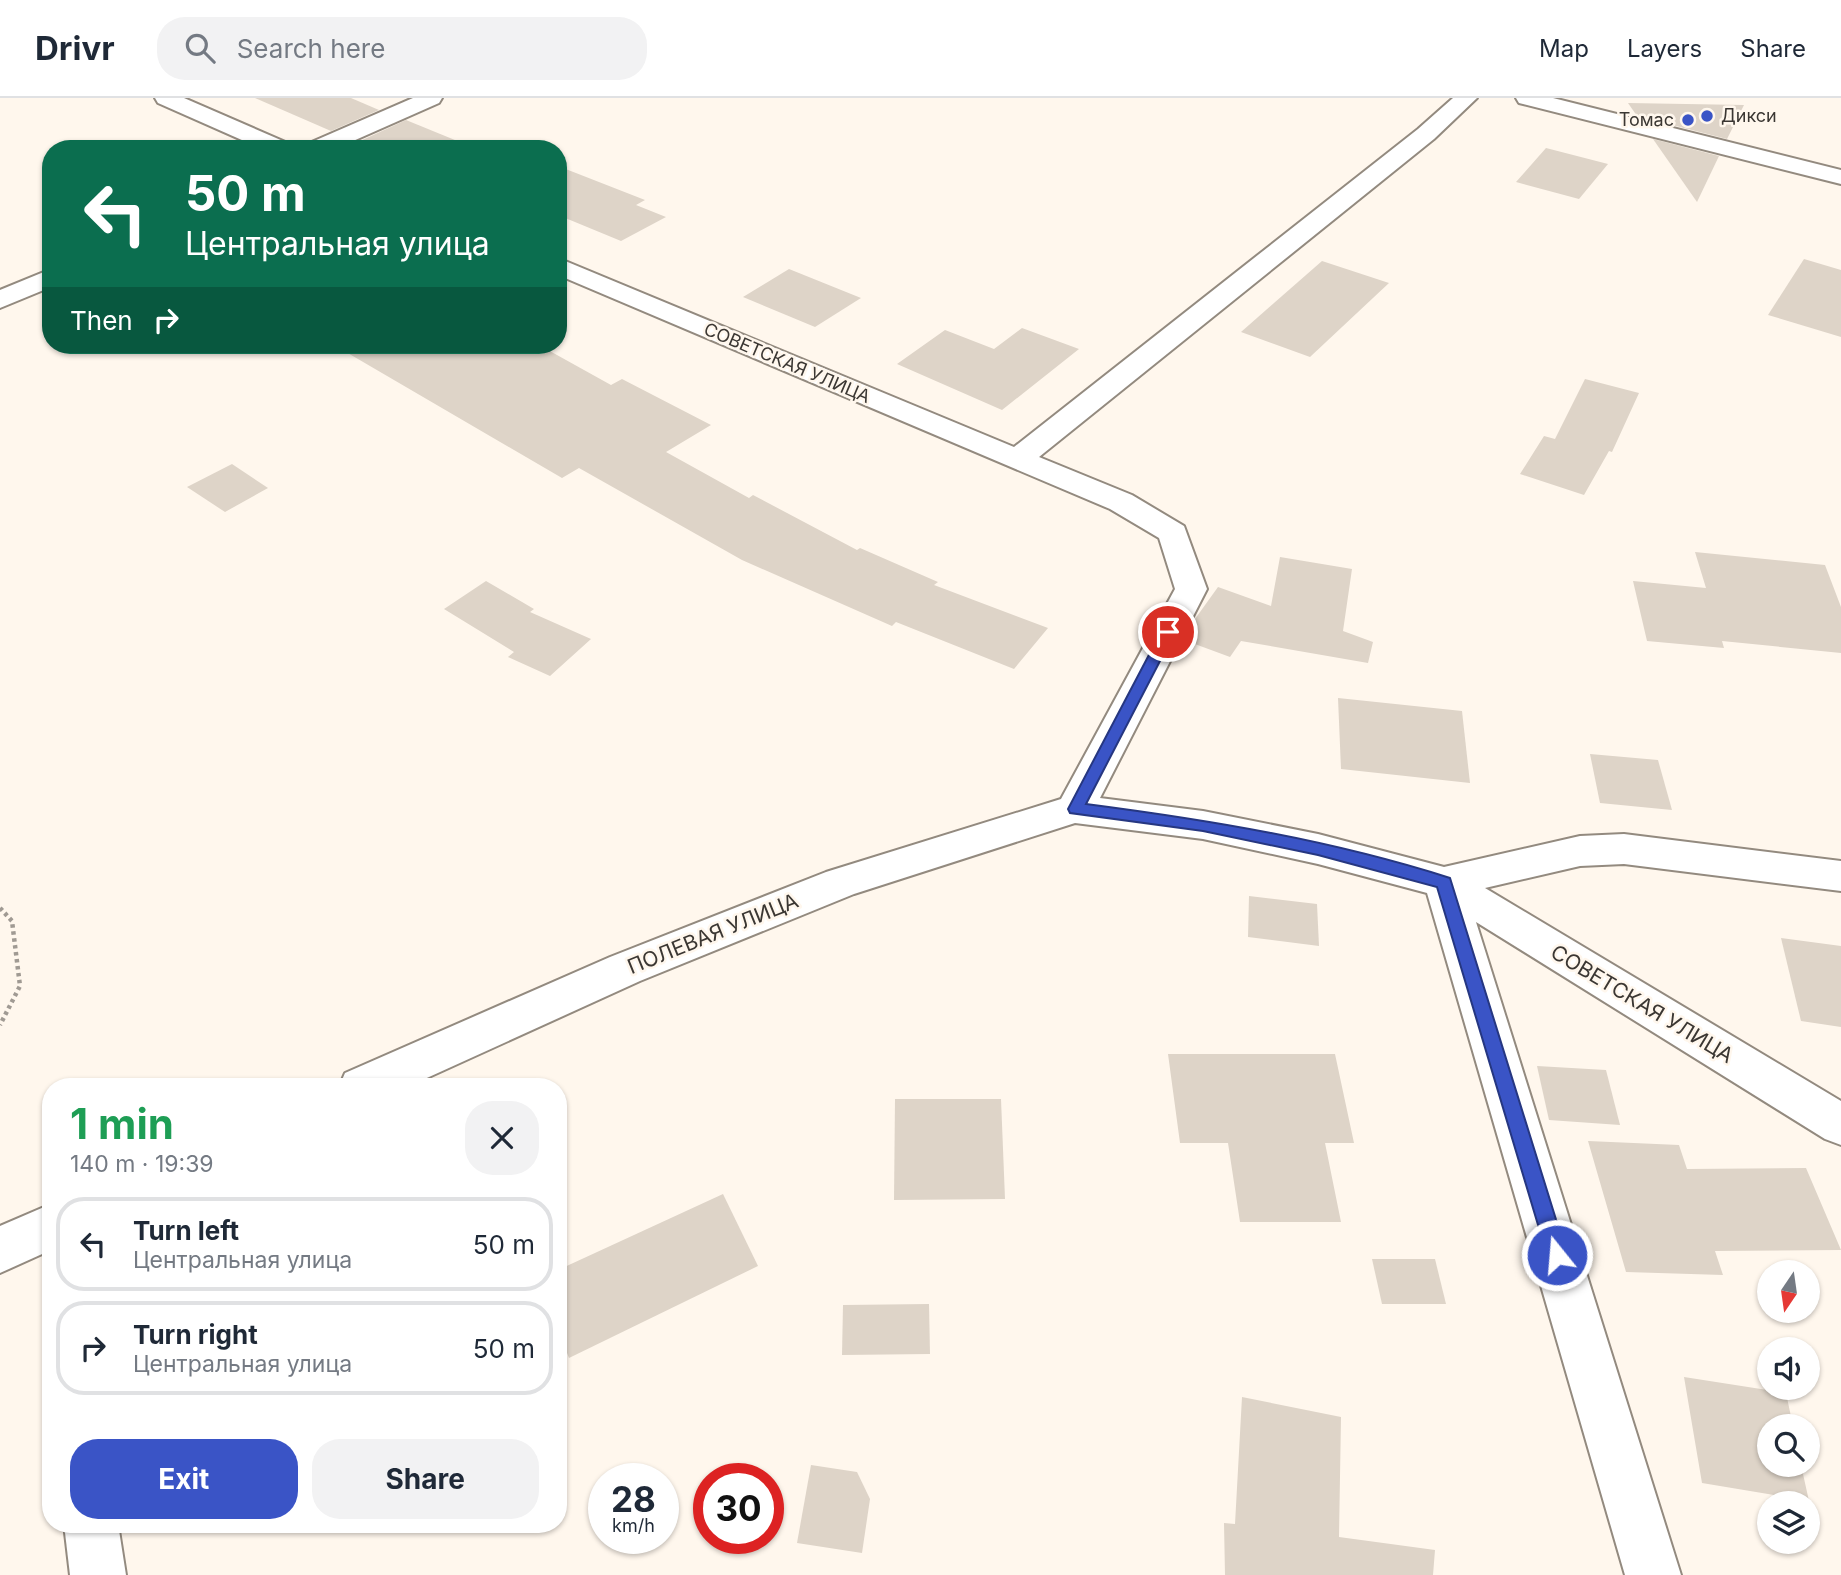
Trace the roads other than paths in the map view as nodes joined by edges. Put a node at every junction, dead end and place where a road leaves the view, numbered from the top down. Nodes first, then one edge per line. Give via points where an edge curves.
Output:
1 (166, 98) edge
2 (431, 98) edge
3 (1466, 98) edge
4 (1527, 98) edge
5 (262, 140) edge
6 (335, 140) edge
7 (1841, 177) edge
8 (567, 270) edge
9 (42, 281) edge
10 (0, 300) edge
11 (1016, 460) junction
12 (1076, 809) junction
13 (1841, 876) edge
14 (1444, 882) junction
15 (381, 1078) edge
16 (1841, 1125) edge
17 (42, 1230) edge
18 (0, 1250) edge
19 (92, 1533) edge
20 (98, 1575) edge
21 (1653, 1575) edge

1 - 5 street
2 - 6 street
3 - 11 street
4 - 7 street
8 - 11 street, СОВЕТСКАЯ УЛИЦА
9 - 10 street
11 - 12 street, СОВЕТСКАЯ УЛИЦА via 1121,502 1173,533 1191,589
12 - 14 street via 1203,825
12 - 15 street, ПОЛЕВАЯ УЛИЦА via 827,888 625,969
13 - 14 street via 1580,850
14 - 16 street, СОВЕТСКАЯ УЛИЦА
14 - 21 street
17 - 18 street
19 - 20 street

